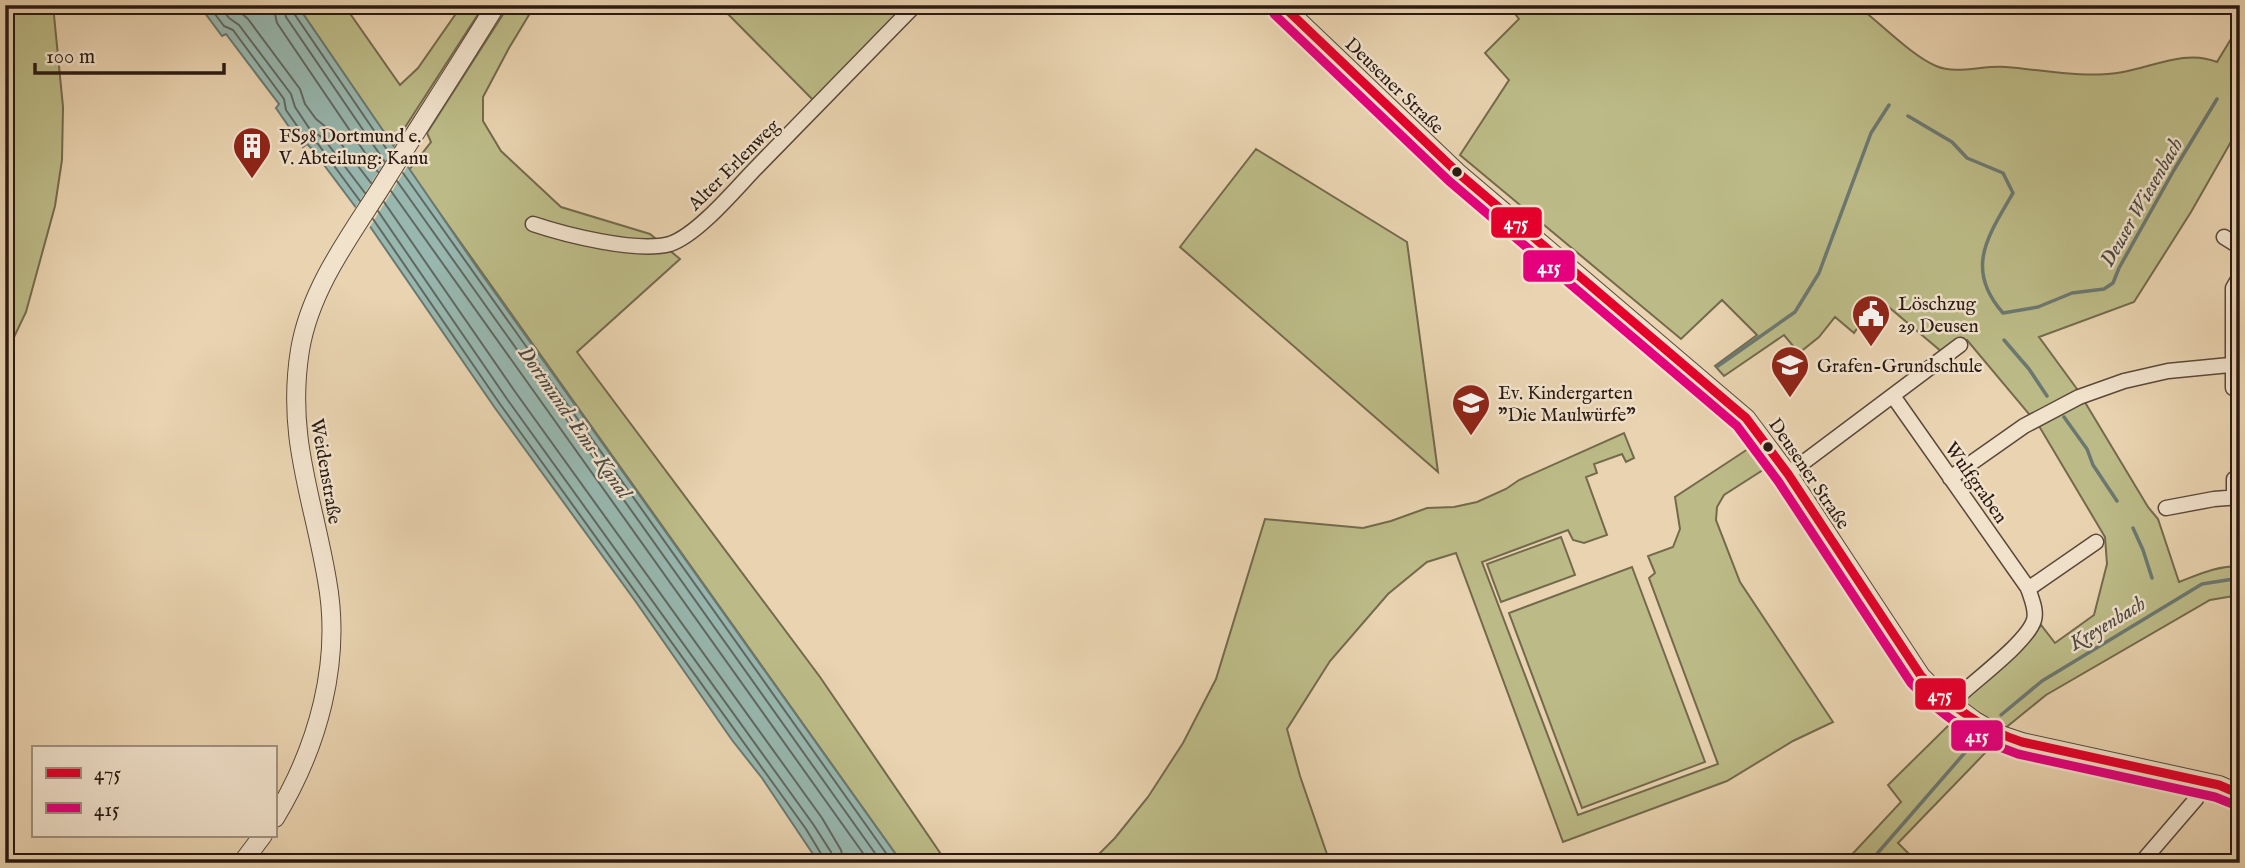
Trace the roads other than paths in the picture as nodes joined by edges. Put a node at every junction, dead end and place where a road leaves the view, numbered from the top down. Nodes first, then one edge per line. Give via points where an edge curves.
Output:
1 (496, 5) edge
2 (915, 5) edge
3 (1282, 5) edge
4 (533, 224) dead end
5 (2224, 237) dead end
6 (2240, 247) edge
7 (2240, 276) edge
8 (1960, 345) dead end
9 (2236, 363) edge
10 (2233, 388) dead end
11 (1893, 396) junction
12 (1788, 474) junction
13 (1950, 478) junction
14 (2234, 479) dead end
15 (2237, 497) edge
16 (2166, 508) dead end
17 (2096, 542) dead end
18 (2028, 589) junction
19 (1952, 704) junction
20 (2203, 782) junction
21 (2240, 794) edge
22 (276, 816) edge
23 (263, 836) edge
24 (242, 863) edge
25 (2141, 863) edge

1 - 22 street, Weidenstraße via 328,272 306,325 295,394 297,432 330,602 328,680 304,763
2 - 4 street, Alter Erlenweg via 719,206 681,239 662,246 622,243
3 - 12 street, Deusener Straße via 1457,173 1729,402 1764,439
5 - 6 street
7 - 9 street via 2234,288
8 - 11 street
9 - 10 street
9 - 13 street via 2168,371 2079,397 2024,426
11 - 12 street
11 - 13 street, Wulfgraben
12 - 19 street, Deusener Straße via 1910,662
13 - 18 street, Wulfgraben
14 - 15 street
15 - 16 street
17 - 18 street
18 - 19 street, Wulfgraben via 2034,608 2032,625
19 - 20 street, Deusener Straße via 1998,734 2022,743
20 - 21 street, Deusener Straße
20 - 25 street via 2196,799
23 - 24 street

